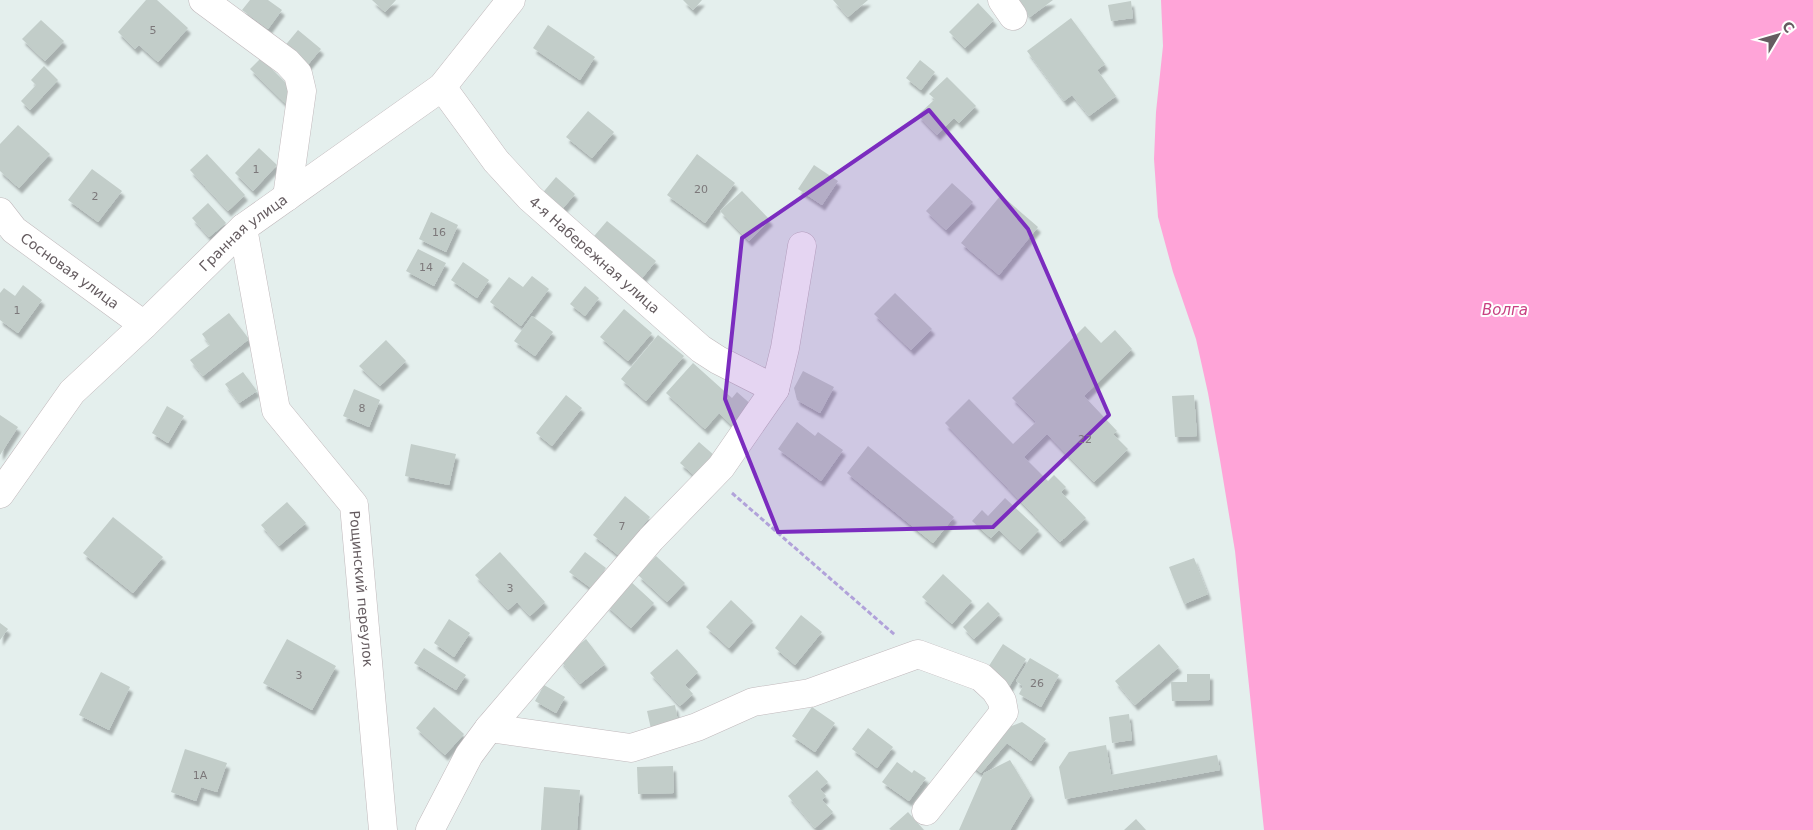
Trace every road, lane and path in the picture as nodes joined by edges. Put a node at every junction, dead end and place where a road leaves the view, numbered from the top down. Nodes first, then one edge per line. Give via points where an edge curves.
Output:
1 (203, 0) edge
2 (511, 0) edge
3 (442, 87) junction
4 (287, 197) junction
5 (0, 212) edge
6 (242, 228) junction
7 (802, 246) dead end
8 (144, 325) junction
9 (775, 389) junction
10 (712, 476) junction
11 (0, 494) edge
12 (918, 654) junction
13 (489, 728) junction
14 (926, 811) dead end
15 (383, 830) edge
16 (430, 830) edge

1 - 4 street via 287,62 298,74 302,91
2 - 3 street, Гранная улица
3 - 4 street, Гранная улица
3 - 9 street, 4-я Набережная улица via 496,161 530,198 701,349
4 - 6 street, Гранная улица
5 - 8 street, Сосновая улица via 14,230
6 - 8 street, Гранная улица
6 - 15 street, Рощинский переулок via 276,410 354,505
7 - 9 street
8 - 11 street, Гранная улица via 72,392
9 - 10 street via 721,468
10 - 12 path
10 - 13 street via 651,539
12 - 13 street via 810,693 753,702 697,727 631,748
12 - 14 street via 981,677 995,690 1004,712
13 - 16 street via 469,755

